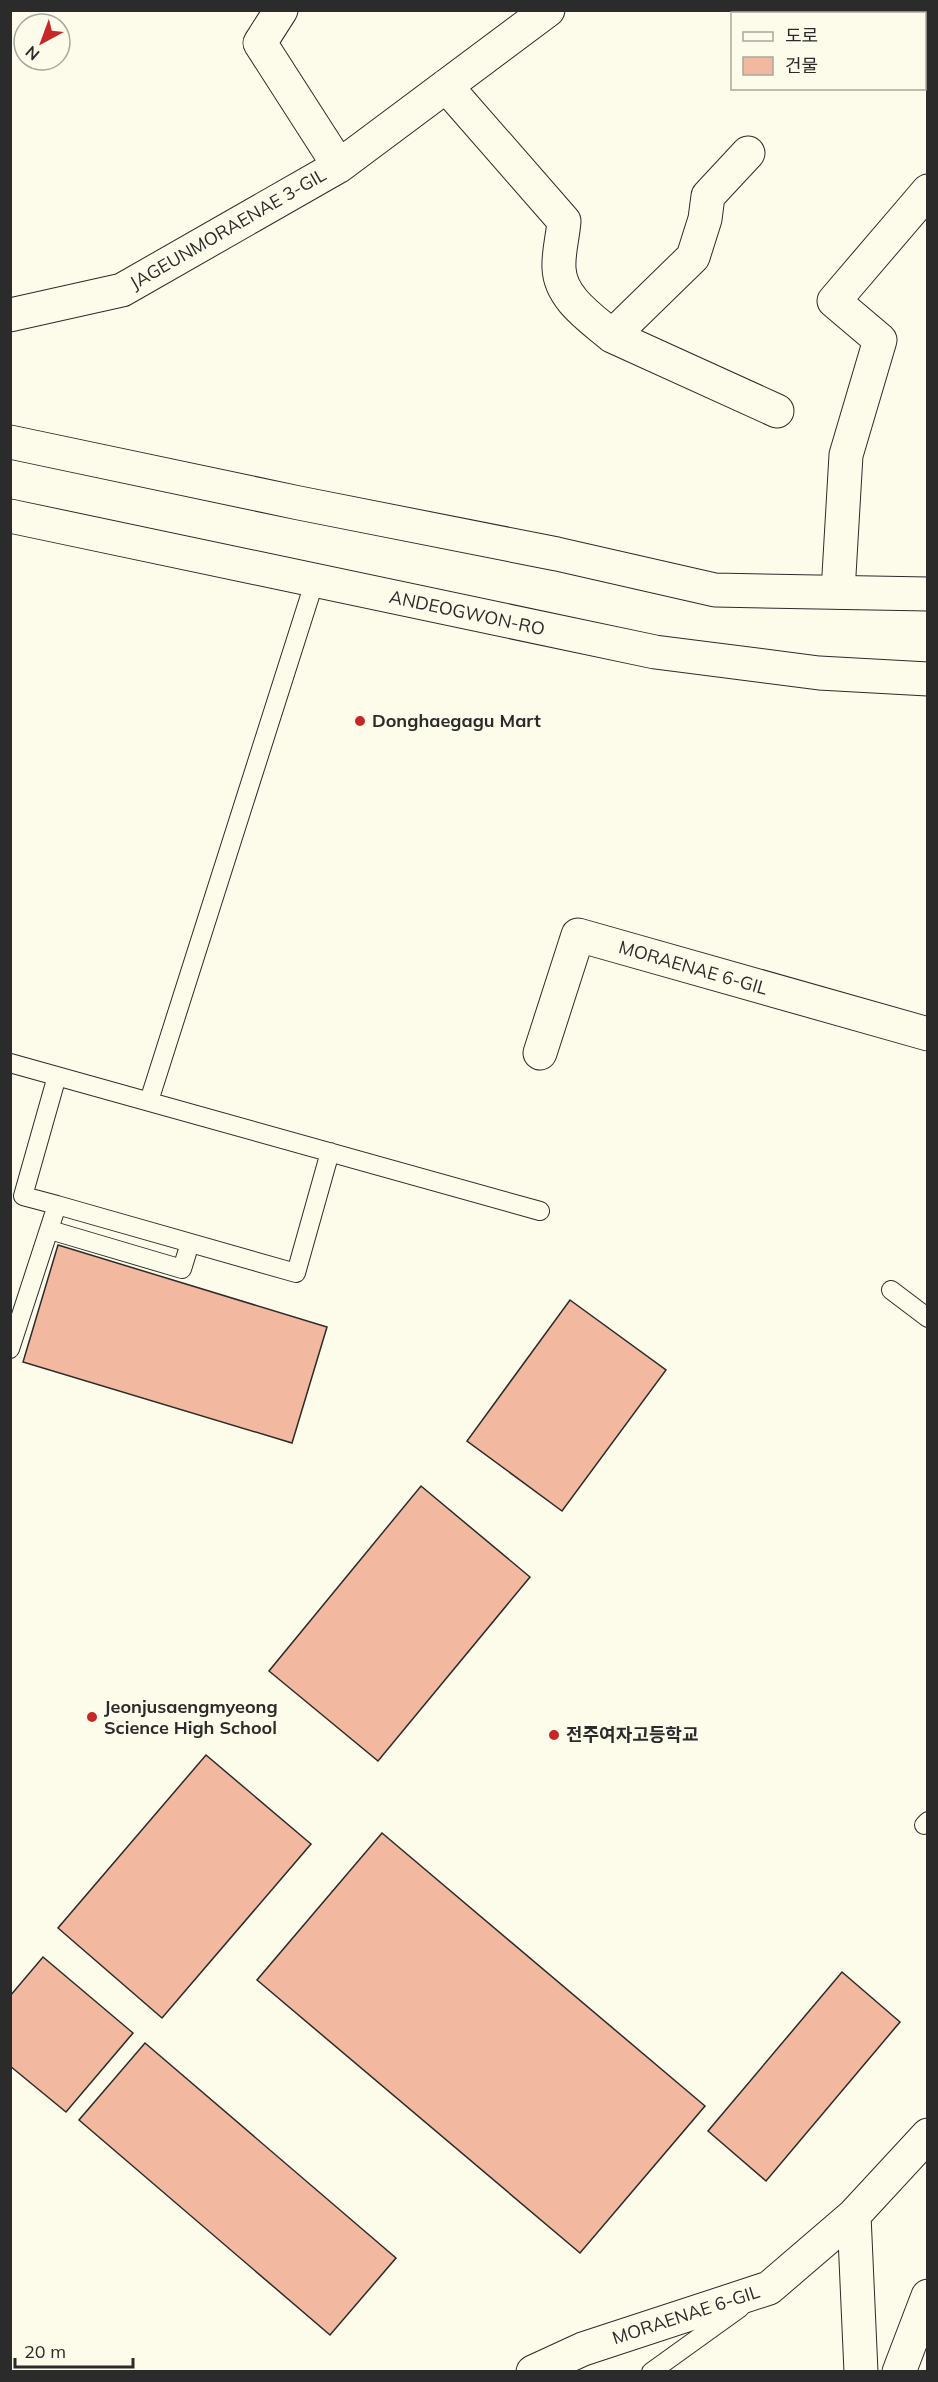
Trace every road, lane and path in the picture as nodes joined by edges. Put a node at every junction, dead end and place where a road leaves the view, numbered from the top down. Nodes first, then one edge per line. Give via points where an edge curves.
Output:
1 (281, 10) edge
2 (548, 10) edge
3 (446, 86) junction
4 (748, 153) dead end
5 (339, 166) junction
6 (927, 191) edge
7 (10, 315) edge
8 (612, 336) junction
9 (777, 411) dead end
10 (10, 442) edge
11 (10, 516) edge
12 (315, 580) junction
13 (838, 592) junction
14 (927, 594) edge
15 (927, 679) edge
16 (927, 1034) edge
17 (540, 1053) dead end
18 (10, 1063) edge
19 (57, 1076) junction
20 (149, 1101) junction
21 (330, 1152) junction
22 (57, 1205) junction
23 (540, 1211) dead end
24 (50, 1230) junction
25 (190, 1243) junction
26 (891, 1290) dead end
27 (927, 1318) edge
28 (10, 1349) edge
29 (927, 2135) edge
30 (854, 2215) junction
31 (769, 2288) junction
32 (927, 2296) edge
33 (533, 2372) edge
34 (651, 2372) edge
35 (861, 2372) edge
36 (899, 2372) edge

1 - 5 street, JAGEUNMORAENAE 3-GIL via 260,43
2 - 3 street, JAGEUNMORAENAE 3-GIL
3 - 5 street, JAGEUNMORAENAE 3-GIL
3 - 8 street via 564,221 559,268 564,292
4 - 8 street via 708,196 693,257
5 - 7 street, JAGEUNMORAENAE 3-GIL via 122,290
6 - 13 street via 834,301 880,340 846,455
8 - 9 street
10 - 13 street via 715,590
11 - 12 street, ANDEOGWON-RO
12 - 15 street, ANDEOGWON-RO via 655,652 819,672
12 - 20 lane
13 - 14 street
16 - 17 street, MORAENAE 6-GIL via 578,935
18 - 19 lane
19 - 20 lane
19 - 22 lane via 23,1196
20 - 21 lane
21 - 23 lane
21 - 25 lane via 296,1273
22 - 24 lane
22 - 25 lane
24 - 25 lane via 182,1269
24 - 28 lane
26 - 27 lane
29 - 30 street, MORAENAE 6-GIL
30 - 31 street, MORAENAE 6-GIL
30 - 35 street
31 - 33 street, MORAENAE 6-GIL via 583,2349
31 - 34 lane
32 - 36 street

